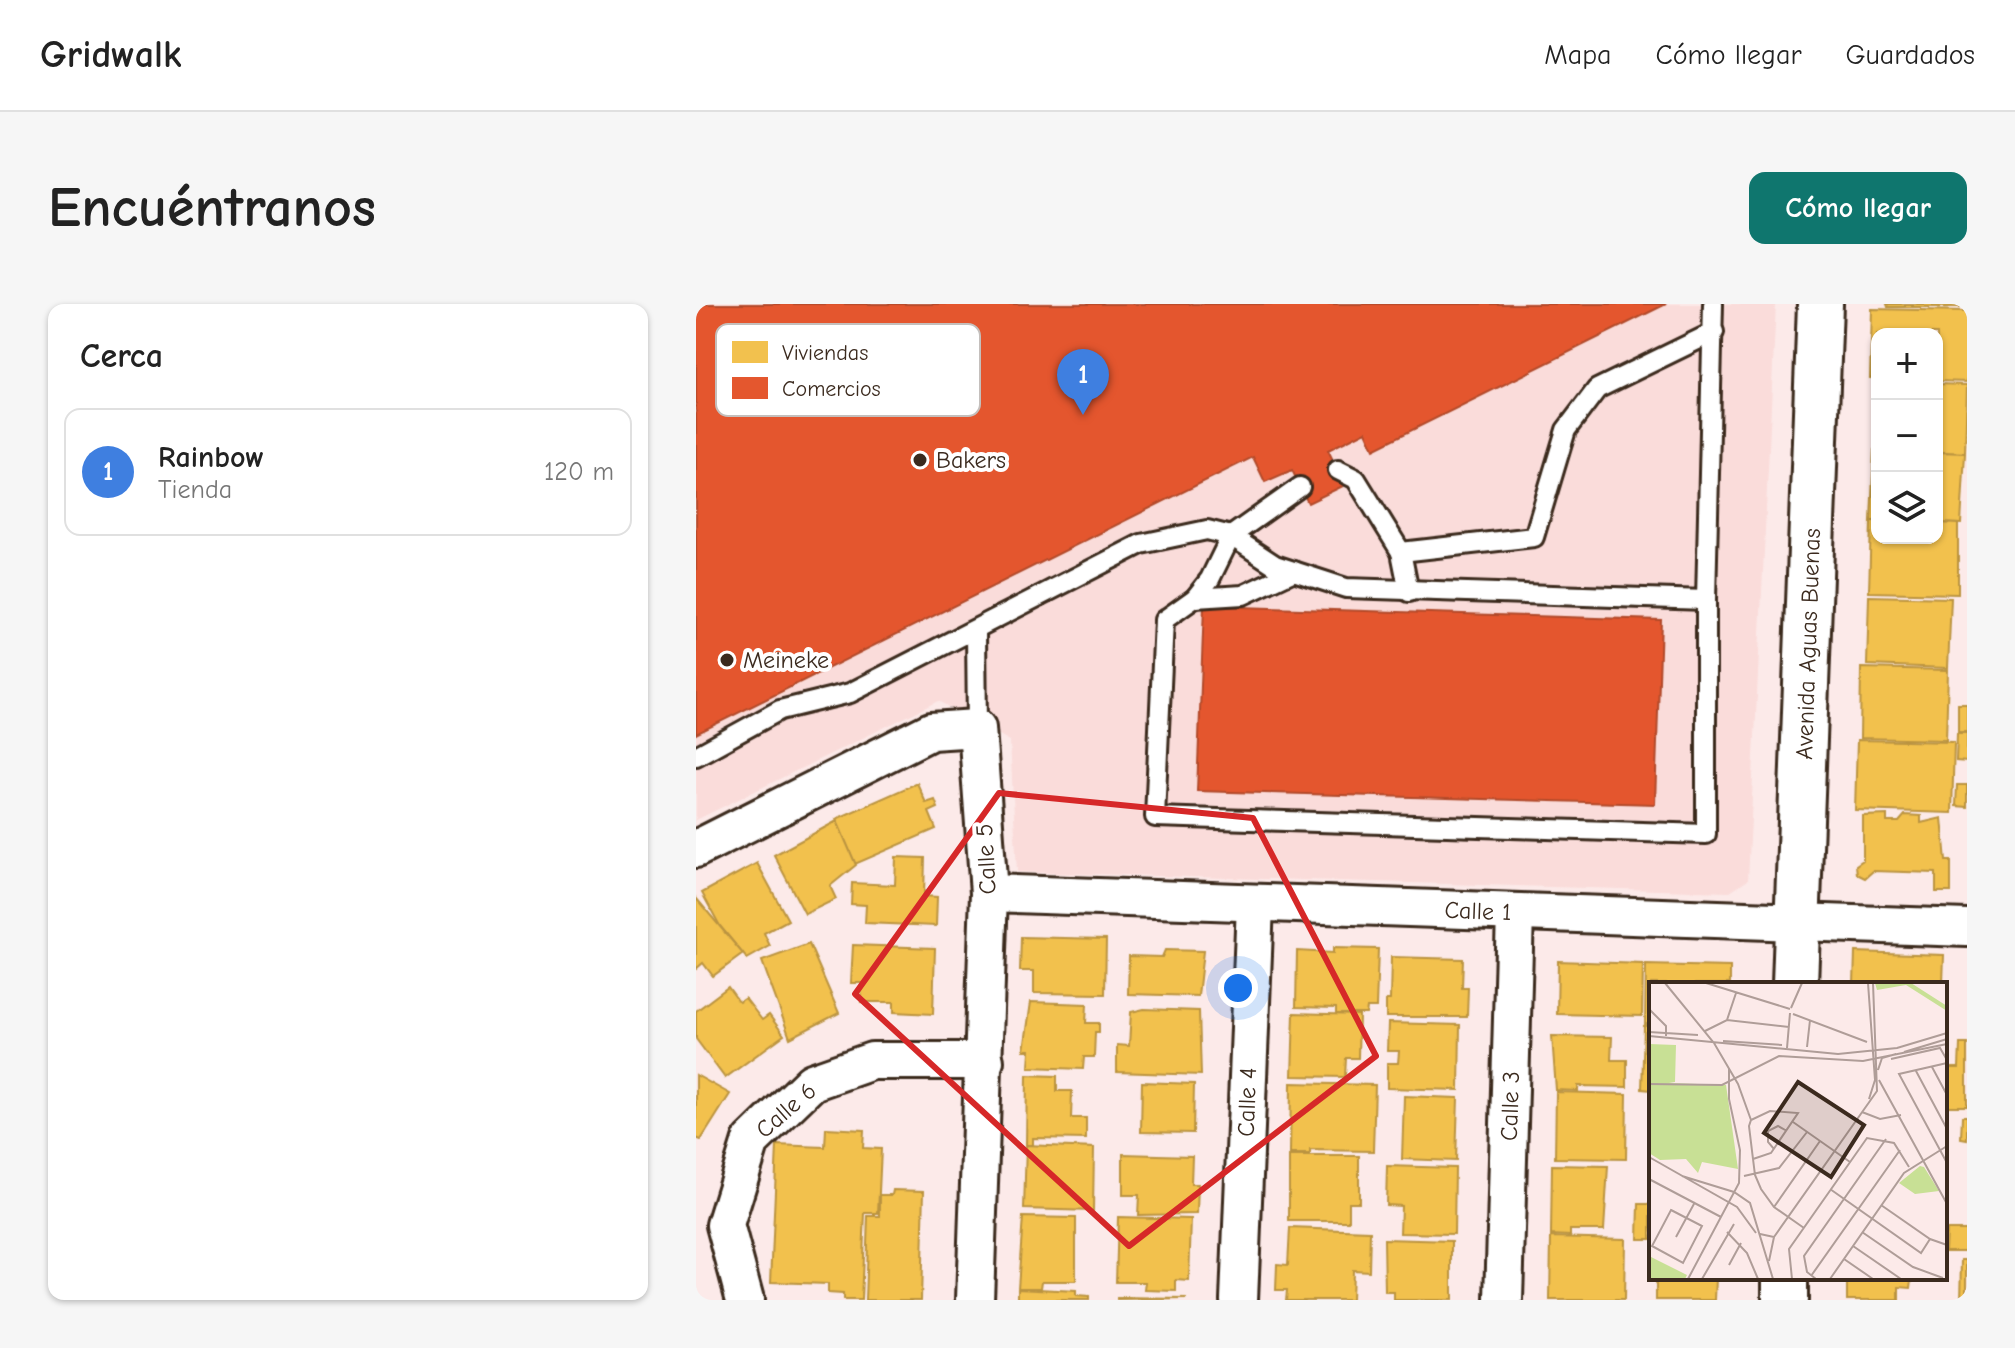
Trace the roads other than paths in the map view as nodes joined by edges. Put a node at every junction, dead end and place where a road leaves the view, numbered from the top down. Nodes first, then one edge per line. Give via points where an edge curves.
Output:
1 (1713, 304) edge
2 (1820, 304) edge
3 (1714, 332) junction
4 (1338, 470) dead end
5 (1300, 487) dead end
6 (1231, 536) junction
7 (1401, 552) junction
8 (1294, 571) junction
9 (1409, 592) junction
10 (1195, 598) junction
11 (1706, 600) junction
12 (976, 631) junction
13 (977, 728) junction
14 (696, 756) edge
15 (696, 849) edge
16 (989, 893) junction
17 (1255, 904) junction
18 (1515, 913) junction
19 (1798, 923) junction
20 (1967, 928) edge
21 (1795, 982) edge
22 (985, 1061) junction
23 (745, 1300) edge
24 (975, 1300) edge
25 (1239, 1300) edge
26 (1504, 1300) edge

1 - 3 lane
2 - 19 street, Avenida Aguas Buenas
3 - 7 lane via 1597,389 1566,430 1534,537
3 - 11 lane
4 - 7 lane via 1356,479
5 - 6 lane
6 - 8 lane
6 - 10 lane
6 - 12 lane via 1207,530 1141,544
7 - 9 lane
8 - 9 lane via 1346,588
8 - 10 lane via 1243,595
9 - 11 lane
10 - 11 lane via 1164,620 1155,817 1706,834
12 - 13 lane
12 - 14 lane via 850,693 780,710
13 - 15 street via 931,731
13 - 16 street, Calle 5
16 - 17 street, Calle 1
16 - 22 street, Calle 5
17 - 18 street, Calle 1
17 - 25 street, Calle 4
18 - 19 street, Calle 1
18 - 26 street, Calle 3
19 - 20 street, Calle 1
19 - 21 street, Avenida Aguas Buenas
22 - 23 street, Calle 6 via 872,1061 812,1082 751,1141 725,1225
22 - 24 street, Calle 5

